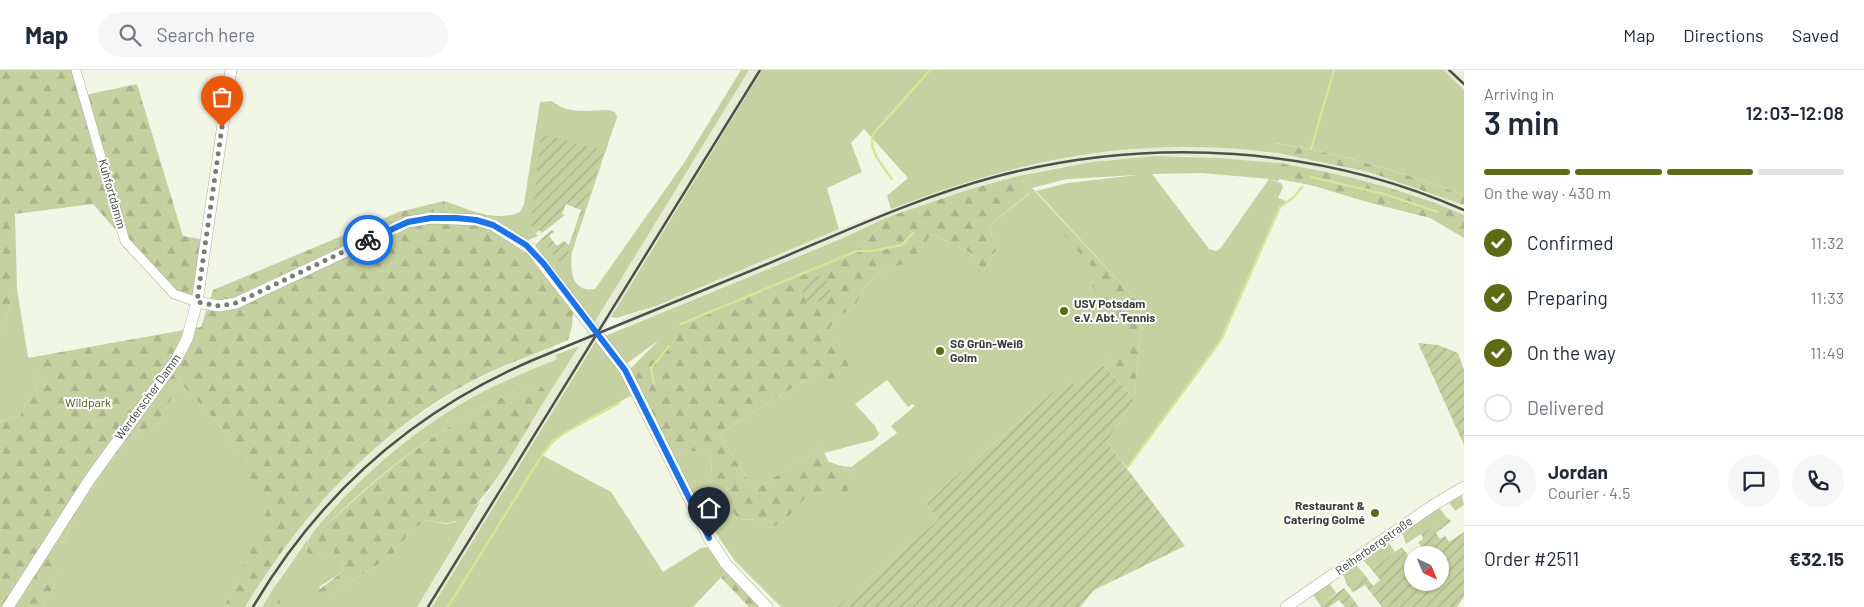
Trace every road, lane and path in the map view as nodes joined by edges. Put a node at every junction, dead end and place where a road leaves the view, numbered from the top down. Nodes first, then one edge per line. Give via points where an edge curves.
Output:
1 (76, 70) edge
2 (231, 70) edge
3 (197, 302) junction
4 (1464, 487) edge
5 (8, 607) edge
6 (767, 607) edge
7 (1286, 607) edge

1 - 3 street, Kuhfortdamm via 125,241 174,294
2 - 3 street, Werderscher Damm
3 - 5 street, Werderscher Damm via 189,334 176,360 90,479
3 - 6 street, Kuhfortdamm via 219,306 236,303 408,222 466,218 493,225 526,245 544,264 625,370 709,538 726,564
4 - 7 street, Reiherbergstraße

